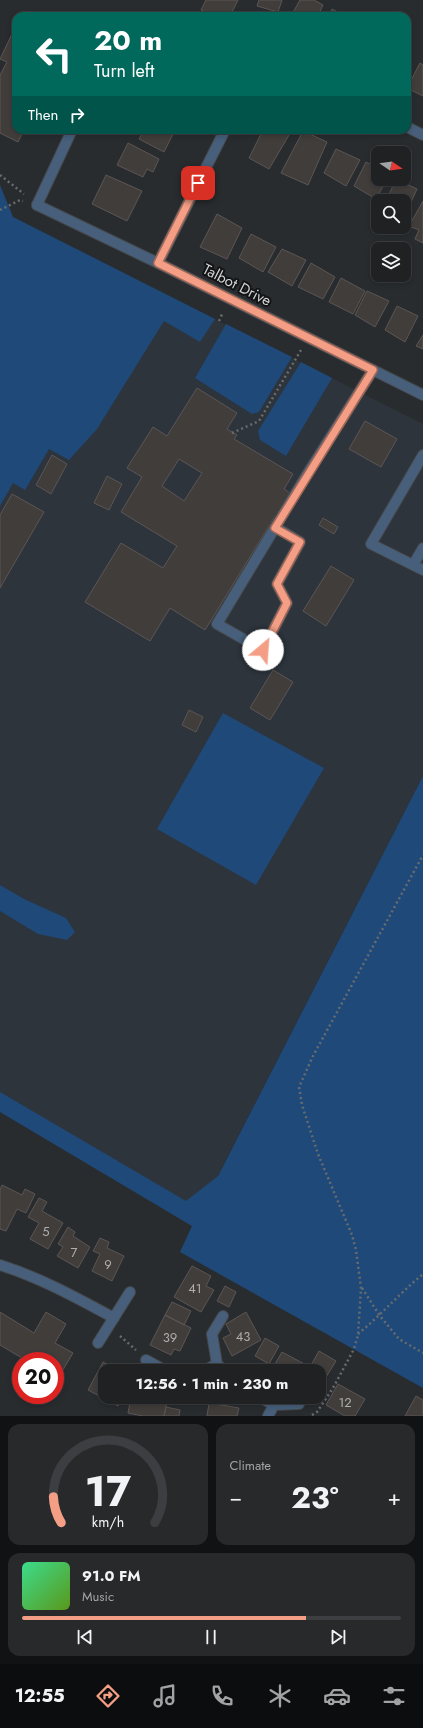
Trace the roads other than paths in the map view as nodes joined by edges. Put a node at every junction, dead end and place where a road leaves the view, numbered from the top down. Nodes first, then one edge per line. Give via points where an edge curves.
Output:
1 (411, 129) edge
2 (70, 134) edge
3 (223, 134) edge
4 (423, 134) edge
5 (158, 263) junction
6 (373, 370) junction
7 (423, 395) edge
8 (423, 455) edge
9 (275, 528) junction
10 (423, 548) edge
11 (412, 565) junction
12 (423, 570) edge
13 (0, 1265) edge
14 (130, 1292) dead end
15 (222, 1316) dead end
16 (112, 1322) junction
17 (98, 1343) dead end
18 (146, 1360) road end
19 (153, 1364) edge
20 (220, 1364) edge
21 (299, 1404) road end
22 (274, 1405) joint
23 (268, 1416) edge

1 - 4 street
2 - 5 street, Talbot Drive via 37,205
3 - 5 street
5 - 6 street, Talbot Drive
6 - 7 street, Talbot Drive
6 - 9 street
8 - 11 street via 371,544
9 - 9 street via 217,624 263,650 287,603 277,584 300,542
10 - 11 street
11 - 12 street
13 - 16 street via 56,1286
14 - 16 street
15 - 20 street via 212,1334
16 - 17 street
18 - 19 street
21 - 22 street
22 - 23 street

